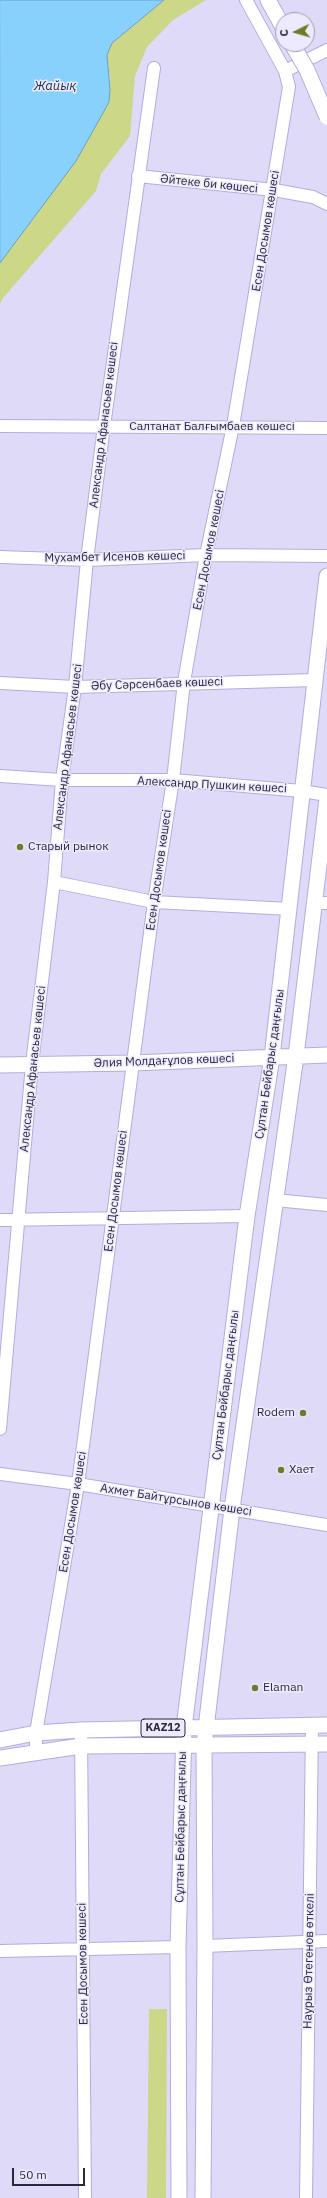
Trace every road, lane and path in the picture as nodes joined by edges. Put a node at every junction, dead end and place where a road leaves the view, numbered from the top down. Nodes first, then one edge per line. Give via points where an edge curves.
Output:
1 (246, 0) edge
2 (268, 0) edge
3 (275, 13) edge
4 (327, 50) edge
5 (297, 52) edge
6 (154, 68) dead end
7 (285, 71) junction
8 (327, 117) edge
9 (138, 176) junction
10 (274, 190) junction
11 (327, 204) edge
12 (0, 426) edge
13 (104, 426) junction
14 (233, 426) junction
15 (327, 428) edge
16 (206, 555) junction
17 (327, 556) edge
18 (0, 557) edge
19 (87, 560) junction
20 (327, 576) edge
21 (315, 680) junction
22 (184, 682) junction
23 (0, 683) edge
24 (75, 687) junction
25 (0, 776) edge
26 (62, 780) junction
27 (173, 780) junction
28 (302, 791) junction
29 (327, 795) edge
30 (327, 799) edge
31 (54, 882) junction
32 (154, 902) junction
33 (320, 903) edge
34 (290, 909) junction
35 (327, 1055) edge
36 (296, 1056) junction
37 (272, 1057) junction
38 (133, 1063) junction
39 (32, 1064) junction
40 (0, 1065) edge
41 (274, 1200) junction
42 (327, 1205) edge
43 (247, 1216) junction
44 (113, 1218) junction
45 (17, 1219) junction
46 (0, 1220) edge
47 (230, 1358) junction
48 (253, 1360) junction
49 (0, 1429) edge
50 (0, 1474) edge
51 (78, 1484) junction
52 (211, 1505) junction
53 (232, 1509) junction
54 (327, 1525) edge
55 (312, 1725) junction
56 (327, 1725) edge
57 (184, 1728) junction
58 (206, 1728) junction
59 (81, 1730) junction
60 (36, 1733) junction
61 (0, 1740) edge
62 (312, 1744) junction
63 (327, 1744) edge
64 (182, 1745) junction
65 (204, 1745) junction
66 (81, 1746) junction
67 (36, 1752) junction
68 (0, 1758) edge
69 (327, 1941) edge
70 (310, 1942) junction
71 (205, 1946) junction
72 (178, 1947) junction
73 (83, 1950) junction
74 (0, 1951) edge
75 (85, 2198) edge
76 (179, 2198) edge
77 (203, 2198) edge
78 (306, 2198) edge

1 - 7 street, Есен Досымов көшесі
2 - 3 main road
4 - 7 street
5 - 8 main road, bridge
6 - 9 street, Александр Афанасьев көшесі
7 - 10 street, Есен Досымов көшесі via 289,87
9 - 10 street, Әйтеке би көшесі
9 - 13 street, Александр Афанасьев көшесі
10 - 11 street, Әйтеке би көшесі via 313,197
10 - 14 street, Есен Досымов көшесі
12 - 13 street, Салтанат Балғымбаев көшесі
13 - 14 street, Салтанат Балғымбаев көшесі
13 - 19 street, Александр Афанасьев көшесі
14 - 15 street, Салтанат Балғымбаев көшесі
14 - 16 street, Есен Досымов көшесі
16 - 17 street, Мухамбет Исенов көшесі
16 - 19 street, Мухамбет Исенов көшесі
16 - 22 street, Есен Досымов көшесі
18 - 19 street, Мухамбет Исенов көшесі
19 - 24 street, Александр Афанасьев көшесі
20 - 21 main road, Сұлтан Бейбарыс даңғылы
21 - 22 street, Әбу Сәрсенбаев көшесі
21 - 28 main road, Сұлтан Бейбарыс даңғылы
22 - 24 street, Әбу Сәрсенбаев көшесі
22 - 27 street, Есен Досымов көшесі
23 - 24 street, Әбу Сәрсенбаев көшесі
24 - 26 street, Александр Афанасьев көшесі
25 - 26 street, Александр Пушкин көшесі
26 - 27 street, Александр Пушкин көшесі
26 - 31 street, Александр Афанасьев көшесі
27 - 28 street, Александр Пушкин көшесі
27 - 32 street, Есен Досымов көшесі
28 - 29 street, Александр Пушкин көшесі
28 - 34 main road, Сұлтан Бейбарыс даңғылы
30 - 33 main road, Сұлтан Бейбарыс даңғылы
31 - 32 street
31 - 39 street, Александр Афанасьев көшесі
32 - 34 street
32 - 38 street, Есен Досымов көшесі
33 - 36 main road, Сұлтан Бейбарыс даңғылы
34 - 37 main road, Сұлтан Бейбарыс даңғылы
35 - 36 main road, Әлия Молдағұлов көшесі
36 - 37 main road, Әлия Молдағұлов көшесі
36 - 41 main road, Сұлтан Бейбарыс даңғылы
37 - 38 main road, Әлия Молдағұлов көшесі
37 - 43 main road, Сұлтан Бейбарыс даңғылы
38 - 39 main road, Әлия Молдағұлов көшесі
38 - 44 street, Есен Досымов көшесі
39 - 40 main road, Әлия Молдағұлов көшесі
39 - 45 street, Александр Афанасьев көшесі
41 - 42 street
41 - 48 main road, Сұлтан Бейбарыс даңғылы
43 - 44 street
43 - 47 main road, Сұлтан Бейбарыс даңғылы
44 - 45 street
44 - 51 street, Есен Досымов көшесі
45 - 46 street
45 - 49 street, Александр Афанасьев көшесі
47 - 48 main road via 240,1355
47 - 52 main road, Сұлтан Бейбарыс даңғылы
48 - 53 main road, Сұлтан Бейбарыс даңғылы
50 - 51 street, Ахмет Байтұрсынов көшесі
51 - 52 street, Ахмет Байтұрсынов көшесі
51 - 60 street, Есен Досымов көшесі
52 - 53 street, Ахмет Байтұрсынов көшесі
52 - 57 main road, Сұлтан Бейбарыс даңғылы
53 - 54 street, Ахмет Байтұрсынов көшесі
53 - 58 main road, Сұлтан Бейбарыс даңғылы
55 - 56 main road, KAZ12
55 - 58 main road, KAZ12
55 - 62 street, Наурыз Өтегенов өткелі
57 - 58 main road, KAZ12
57 - 59 main road, KAZ12
57 - 64 main road, Сұлтан Бейбарыс даңғылы
58 - 65 main road, Сұлтан Бейбарыс даңғылы
59 - 60 main road, KAZ12
59 - 66 street, Есен Досымов көшесі
60 - 61 main road, KAZ12
60 - 67 street, Есен Досымов көшесі
62 - 63 main road, KAZ12
62 - 65 main road, KAZ12
62 - 70 street, Наурыз Өтегенов өткелі
64 - 65 main road, KAZ12
64 - 66 main road, KAZ12
64 - 72 main road, Сұлтан Бейбарыс даңғылы
65 - 71 main road, Сұлтан Бейбарыс даңғылы
66 - 67 main road, KAZ12
66 - 73 street, Есен Досымов көшесі
67 - 68 main road, KAZ12
69 - 70 street
70 - 71 street
70 - 78 street, Наурыз Өтегенов өткелі
71 - 77 main road, Сұлтан Бейбарыс даңғылы
72 - 73 street
72 - 76 main road, Сұлтан Бейбарыс даңғылы
73 - 74 street
73 - 75 street, Есен Досымов көшесі

